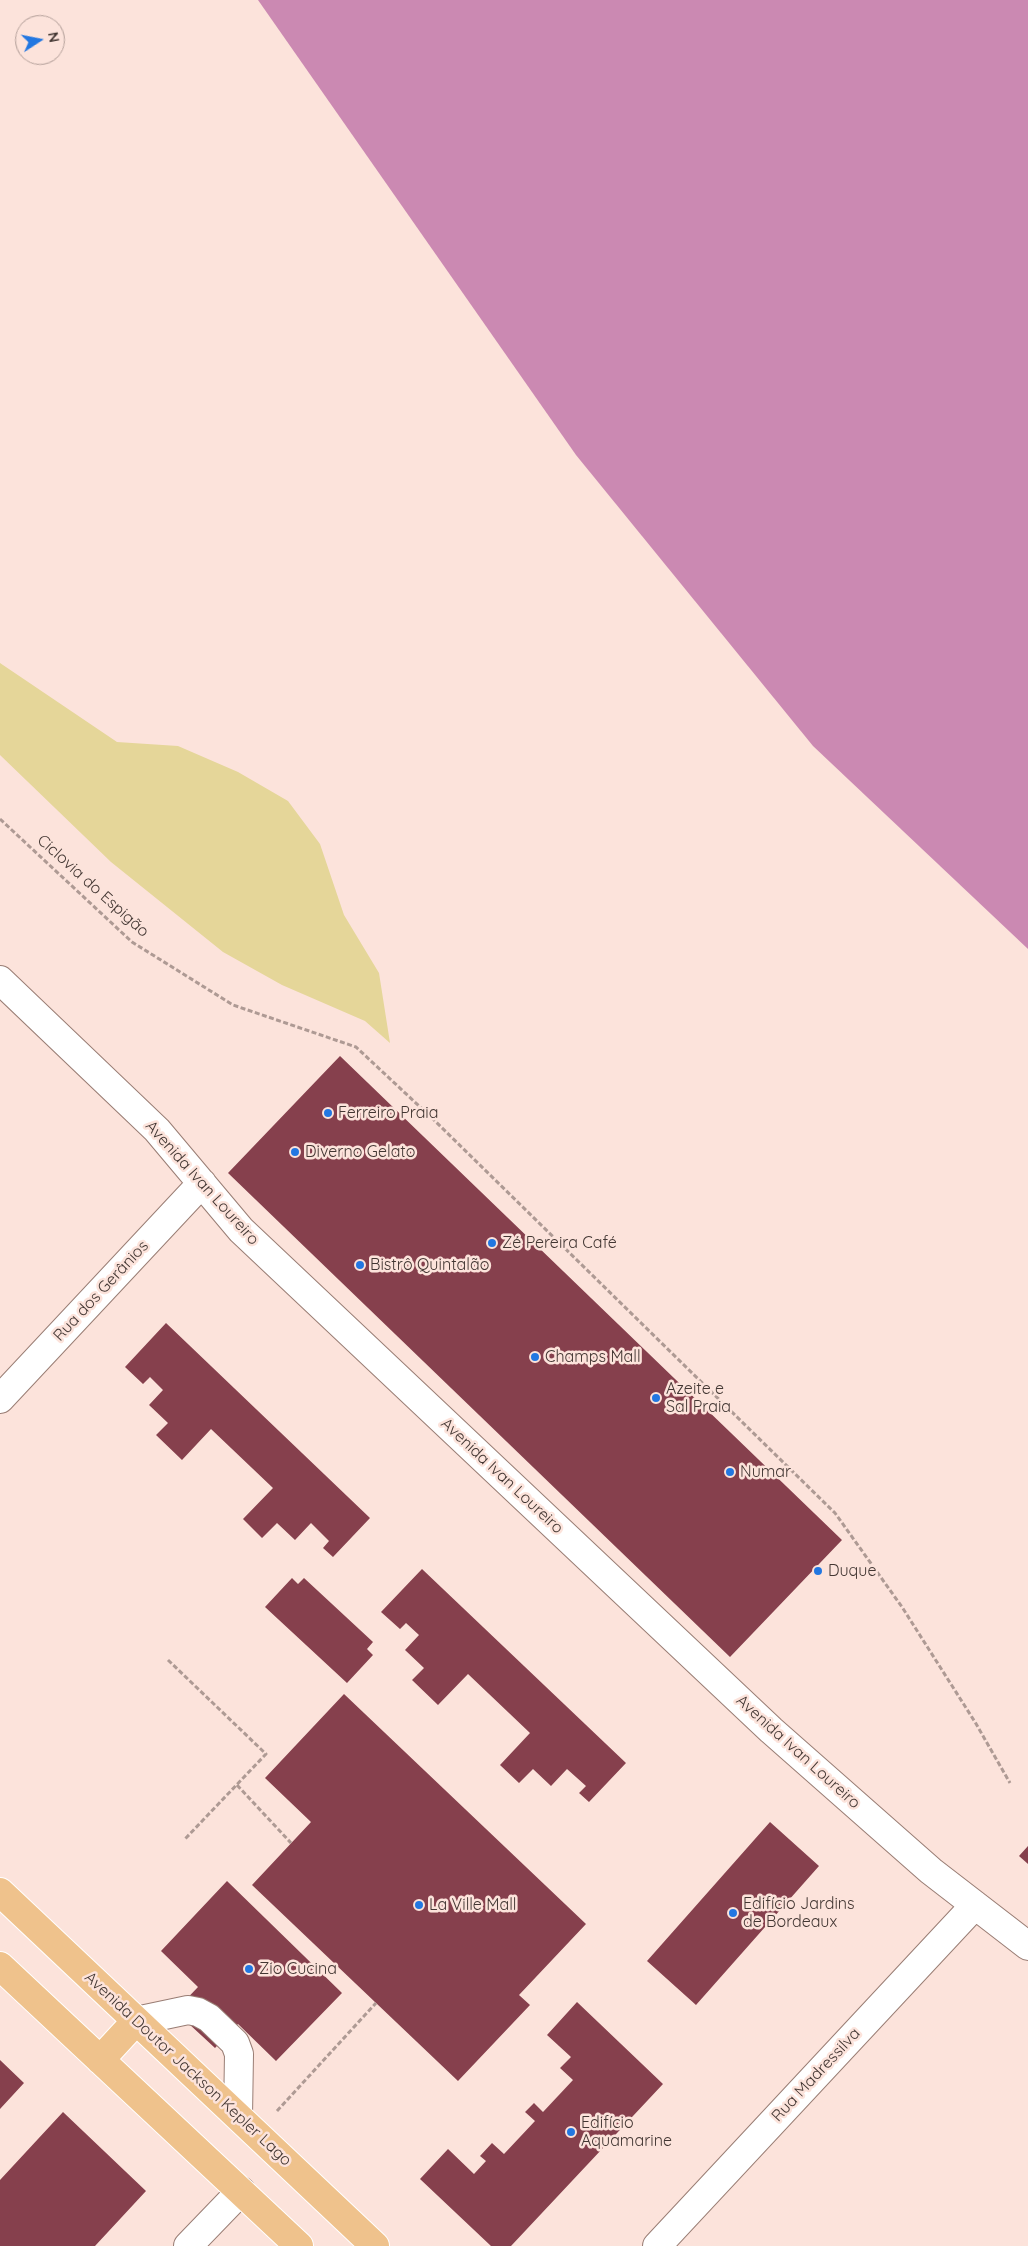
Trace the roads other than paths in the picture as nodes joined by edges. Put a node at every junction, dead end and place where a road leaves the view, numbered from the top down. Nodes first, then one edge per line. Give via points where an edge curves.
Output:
1 (0, 980) edge
2 (202, 1183) junction
3 (0, 1398) edge
4 (0, 1892) edge
5 (975, 1905) junction
6 (1028, 1946) edge
7 (0, 1966) edge
8 (136, 2020) junction
9 (100, 2060) junction
10 (247, 2125) junction
11 (240, 2191) junction
12 (188, 2246) edge
13 (300, 2246) edge
14 (375, 2246) edge
15 (657, 2246) edge

1 - 2 street, Avenida Ivan Loureiro via 157,1130
2 - 3 street, Rua dos Gerânios
2 - 5 street, Avenida Ivan Loureiro via 241,1230 771,1730 931,1871
4 - 8 main road, Avenida Doutor Jackson Kepler Lago
5 - 6 street, Avenida Ivan Loureiro
5 - 15 street, Rua Madressilva
7 - 9 main road
8 - 9 main road
8 - 10 main road, Avenida Doutor Jackson Kepler Lago
8 - 10 street via 188,2010 209,2018 234,2043 239,2054
9 - 11 main road
10 - 14 main road, Avenida Doutor Jackson Kepler Lago
11 - 12 street
11 - 13 main road

